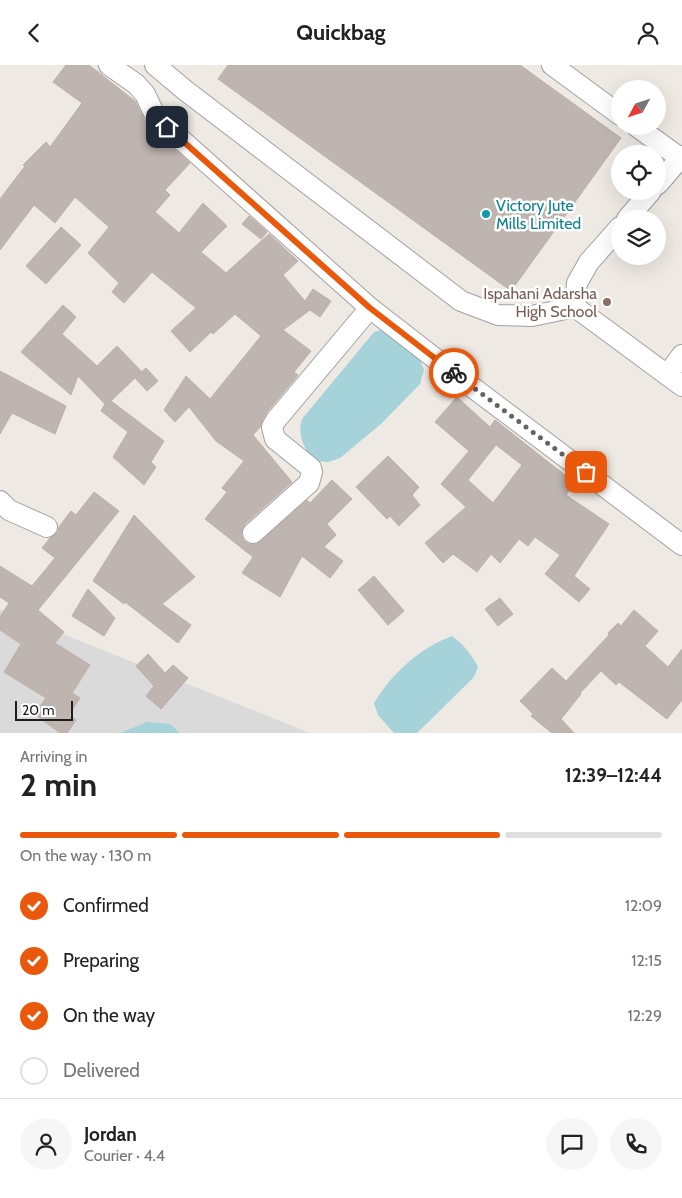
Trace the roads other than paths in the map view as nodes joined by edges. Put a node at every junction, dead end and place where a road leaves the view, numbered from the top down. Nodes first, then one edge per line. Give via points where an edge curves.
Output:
1 (110, 65) edge
2 (552, 65) edge
3 (164, 67) edge
4 (611, 108) edge
5 (649, 135) edge
6 (681, 157) edge
7 (666, 175) edge
8 (643, 200) edge
9 (635, 210) edge
10 (611, 237) edge
11 (575, 307) junction
12 (370, 308) junction
13 (682, 355) edge
14 (675, 381) edge
15 (0, 501) edge
16 (47, 527) dead end
17 (253, 533) dead end
18 (682, 545) edge

1 - 12 street via 136,84 167,127
2 - 4 street
3 - 11 street via 194,97 461,301 498,315 532,316
5 - 6 street
6 - 7 street
8 - 9 street
10 - 11 street via 589,262 577,283
11 - 14 street
12 - 17 street via 272,427 275,439 312,472 309,483
12 - 18 street
13 - 14 street
15 - 16 street via 9,510

